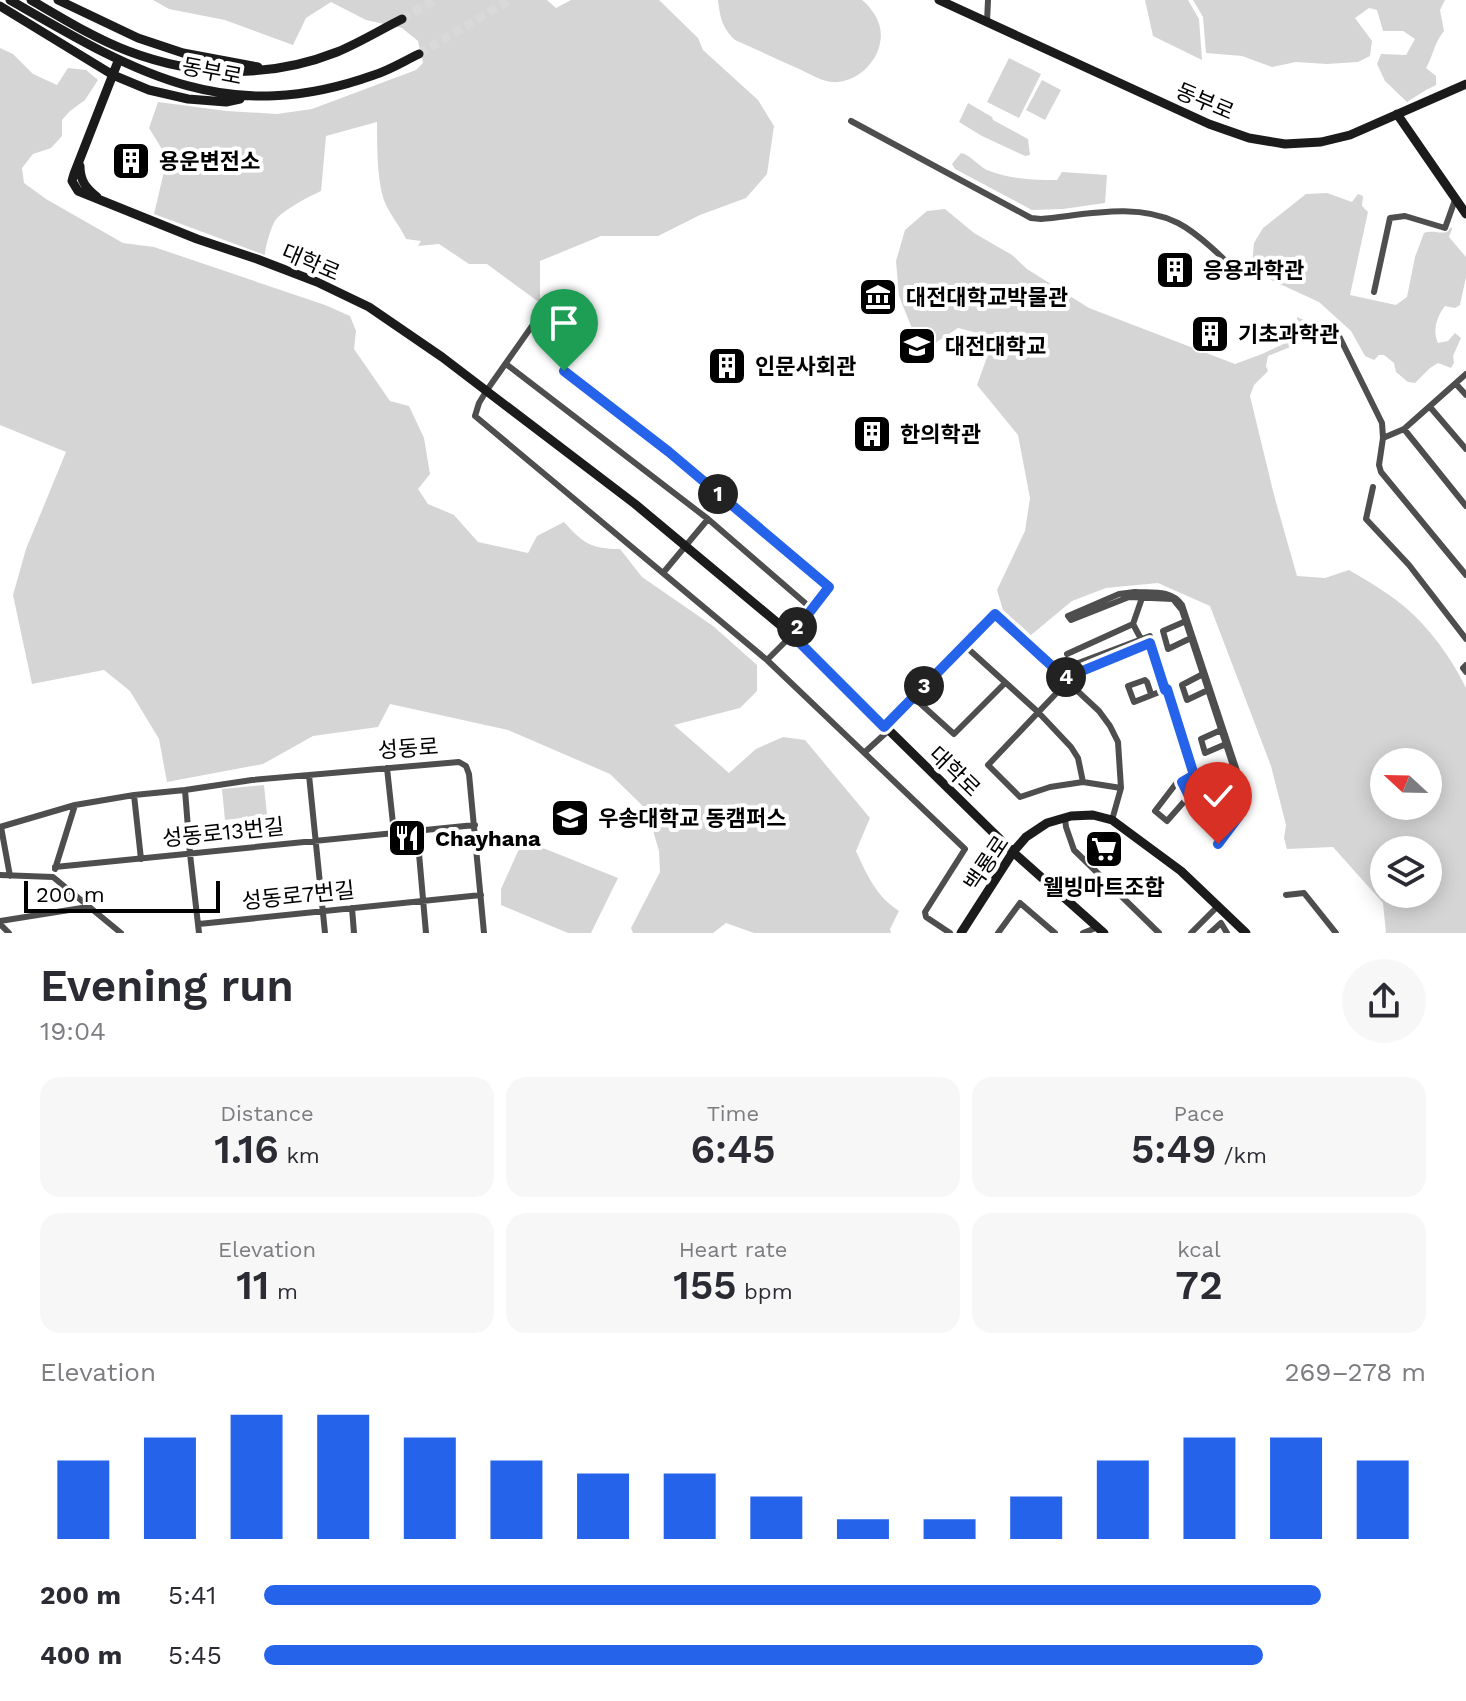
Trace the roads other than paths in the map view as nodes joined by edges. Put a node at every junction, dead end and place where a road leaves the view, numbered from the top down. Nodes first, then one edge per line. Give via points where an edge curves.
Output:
1 (10, 0) edge
2 (31, 0) edge
3 (58, 0) edge
4 (939, 0) edge
5 (988, 0) edge
6 (0, 6) edge
7 (402, 19) tunnel mouth
8 (987, 22) junction
9 (419, 54) tunnel mouth
10 (117, 64) dead end
11 (273, 69) junction
12 (113, 75) junction
13 (1466, 84) edge
14 (255, 97) junction
15 (1397, 114) junction
16 (851, 121) dead end
17 (1455, 200) junction
18 (1466, 214) edge
19 (1240, 275) dead end
20 (1374, 292) dead end
21 (546, 306) dead end
22 (1338, 334) dead end
23 (506, 364) junction
24 (564, 371) dead end
25 (1466, 374) edge
26 (1456, 384) junction
27 (487, 390) junction
28 (1466, 395) edge
29 (1430, 407) junction
30 (1404, 429) junction
31 (1383, 438) junction
32 (1466, 449) edge
33 (1373, 487) dead end
34 (1466, 506) edge
35 (708, 519) junction
36 (686, 546) junction
37 (663, 573) junction
38 (1466, 575) edge
39 (829, 587) joint
40 (1142, 598) junction
41 (812, 609) junction
42 (1186, 621) junction
43 (1133, 624) junction
44 (792, 635) junction
45 (1191, 638) junction
46 (1466, 639) edge
47 (1142, 642) junction
48 (964, 645) junction
49 (1067, 654) dead end
50 (767, 660) junction
51 (1466, 665) edge
52 (1057, 671) junction
53 (1466, 672) edge
54 (1203, 674) junction
55 (1066, 680) junction
56 (1005, 683) junction
57 (1166, 690) junction
58 (1208, 690) junction
59 (1151, 694) dead end
60 (913, 697) junction
61 (1038, 712) junction
62 (886, 729) junction
63 (1221, 730) junction
64 (1226, 744) junction
65 (865, 752) junction
66 (387, 768) junction
67 (309, 775) junction
68 (1083, 782) junction
69 (1121, 788) junction
70 (185, 790) junction
71 (134, 795) junction
72 (1189, 796) junction
73 (75, 805) junction
74 (1064, 818) junction
75 (1112, 820) junction
76 (475, 825) junction
77 (0, 827) edge
78 (417, 831) junction
79 (394, 833) junction
80 (316, 841) junction
81 (1218, 844) dead end
82 (1013, 852) junction
83 (190, 854) junction
84 (141, 859) junction
85 (55, 867) junction
86 (0, 875) edge
87 (10, 876) junction
88 (53, 877) junction
89 (481, 895) junction
90 (1286, 895) dead end
91 (423, 901) junction
92 (1218, 906) junction
93 (88, 907) junction
94 (352, 908) junction
95 (323, 910) junction
96 (0, 922) edge
97 (199, 924) junction
98 (1101, 930) edge
99 (9, 933) edge
100 (121, 933) edge
101 (199, 933) edge
102 (325, 933) edge
103 (354, 933) edge
104 (426, 933) edge
105 (484, 933) edge
106 (950, 933) edge
107 (961, 933) edge
108 (998, 933) edge
109 (1055, 933) edge
110 (1083, 933) edge
111 (1159, 933) edge
112 (1191, 933) edge
113 (1210, 933) edge
114 (1227, 933) edge
115 (1246, 933) edge
116 (1336, 933) edge

1 - 14 main road, 동부로 via 162,79
2 - 11 main road, 동부로 via 125,50 162,63 214,71
3 - 11 main road via 129,37
4 - 8 main road, 동부로
5 - 8 street
6 - 12 main road
7 - 11 main road, 동부로 via 336,52
8 - 15 main road, 동부로 via 1249,138 1321,142
9 - 14 main road, 동부로 via 343,85
10 - 12 main road, 대학로
12 - 14 main road via 188,99 226,102
12 - 27 main road, 대학로 via 80,162 83,183 103,201 369,307
13 - 15 main road, 동부로
15 - 17 main road
16 - 19 street via 1031,218 1121,211 1178,223
17 - 18 main road
17 - 20 street via 1445,228 1405,216 1390,218
21 - 23 street
22 - 31 street via 1382,423
23 - 27 street
23 - 35 street
24 - 39 street
25 - 26 street
26 - 28 street
26 - 29 street
27 - 36 main road, 대학로
27 - 37 street via 475,416 481,424
29 - 30 street
29 - 32 street
30 - 31 street
30 - 34 street
31 - 38 street via 1381,472
33 - 46 street via 1366,519
35 - 36 street
35 - 41 street
36 - 37 street
36 - 44 main road, 대학로
37 - 50 street
39 - 41 main road
40 - 42 street via 1173,599
40 - 43 street
40 - 64 street via 1129,597 1071,620 1068,616 1119,594 1177,597 1241,783 1223,790 1222,785 1237,778
41 - 44 main road
42 - 45 street
42 - 45 street via 1163,631 1168,649
43 - 47 street
43 - 49 street
44 - 50 street
44 - 62 main road, 대학로
45 - 54 street
47 - 52 street
47 - 55 street
47 - 57 street via 1150,643
48 - 52 street via 995,614
48 - 56 street
48 - 60 street
50 - 65 street
51 - 53 street
52 - 55 street
54 - 58 street
54 - 58 street via 1182,685 1187,700
55 - 61 street
55 - 69 street via 1110,726 1118,742
56 - 60 street via 954,734
56 - 61 street
57 - 59 street
57 - 72 street via 1194,775 1182,782
57 - 72 street via 1191,773 1155,811 1167,821
58 - 63 street
60 - 62 street
61 - 68 street via 1071,747
61 - 68 street via 988,765 1020,797
62 - 65 street
62 - 82 main road, 대학로
63 - 64 street
63 - 64 street via 1201,739 1205,753
65 - 106 street, 백룡로 via 965,849 925,912
66 - 67 street, 성동로
66 - 76 street, 성동로 via 459,762 466,766
66 - 79 street
67 - 70 street, 성동로
67 - 80 street
68 - 69 street
69 - 75 street
70 - 71 street, 성동로
70 - 83 street
71 - 73 street, 성동로
71 - 84 street
72 - 81 street via 1220,800 1239,816
73 - 77 street, 성동로
73 - 85 street
74 - 75 main road, 백룡로 via 1093,815
74 - 82 main road, 백룡로 via 1047,823
74 - 111 street via 1074,850
75 - 92 main road
76 - 78 street, 성동로13번길
76 - 89 street, 성동로
77 - 87 street, 성동로
78 - 79 street, 성동로13번길
78 - 91 street
79 - 80 street, 성동로13번길
80 - 83 street, 성동로13번길
80 - 95 street
82 - 98 main road, 대학로
82 - 107 main road, 백룡로
83 - 84 street, 성동로13번길
83 - 97 street
84 - 85 street, 성동로13번길
85 - 88 street
86 - 87 street
87 - 88 street
88 - 93 street
89 - 91 street, 성동로7번길
89 - 105 street, 성동로
90 - 116 street via 1304,893
91 - 94 street, 성동로7번길
91 - 104 street
92 - 112 street
92 - 115 main road
93 - 96 street
93 - 100 street
94 - 95 street, 성동로7번길
94 - 103 street
95 - 97 street, 성동로7번길
95 - 102 street
96 - 99 street
97 - 101 street
98 - 110 street, 대학로
108 - 109 street via 1020,903
113 - 114 street via 1221,923

